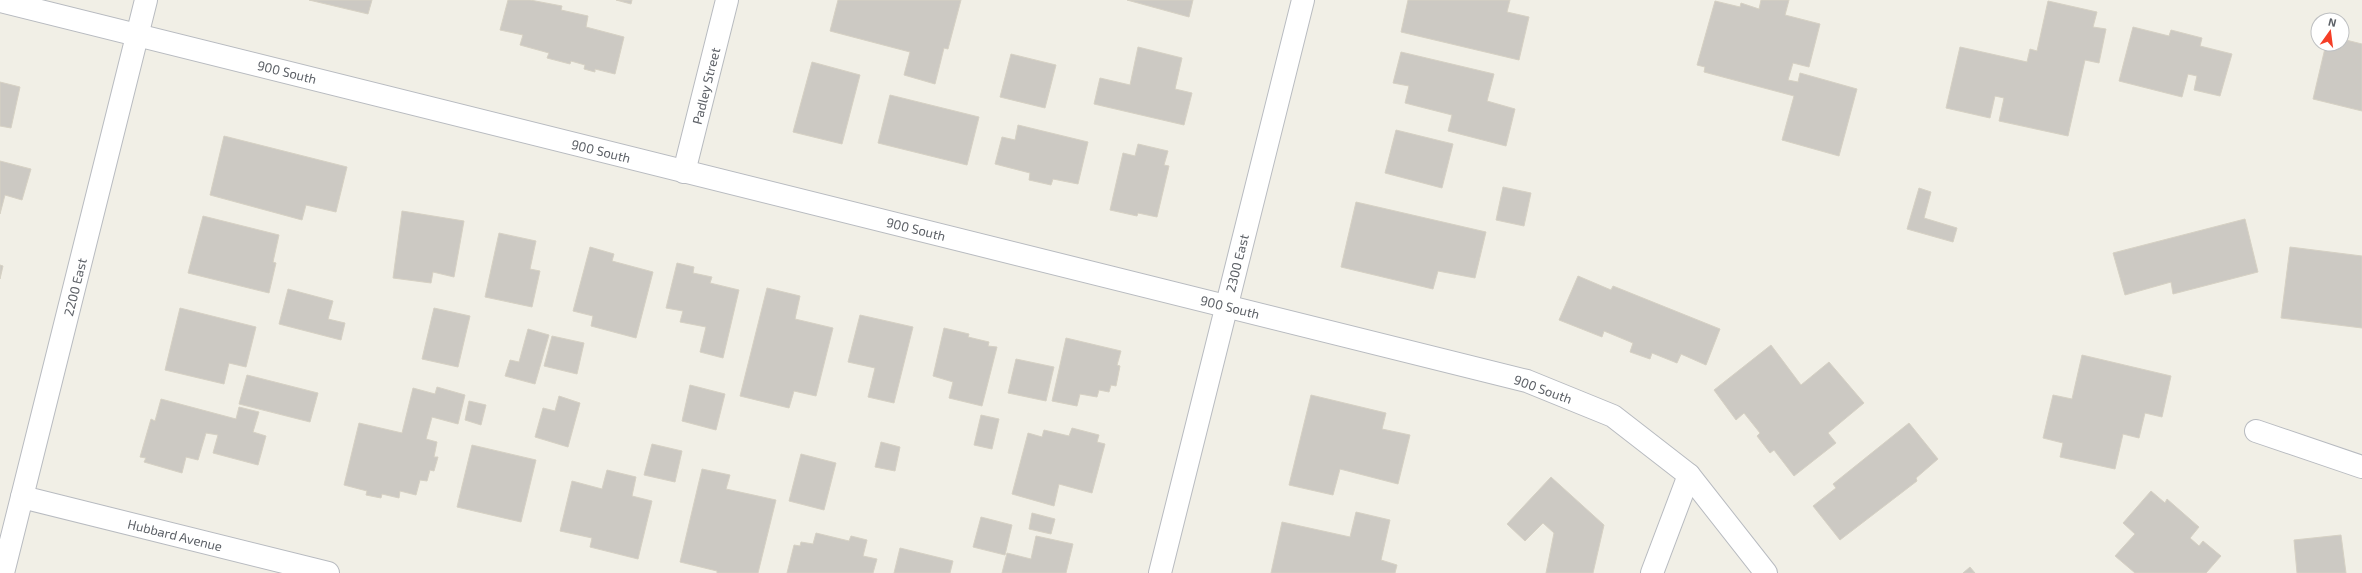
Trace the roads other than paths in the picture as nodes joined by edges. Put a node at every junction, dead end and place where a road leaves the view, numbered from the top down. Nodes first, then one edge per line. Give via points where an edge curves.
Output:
1 (146, 0) edge
2 (727, 0) edge
3 (1303, 0) edge
4 (0, 1) edge
5 (138, 35) junction
6 (684, 172) junction
7 (1226, 307) junction
8 (2256, 431) dead end
9 (2362, 467) edge
10 (1689, 475) junction
11 (22, 497) junction
12 (3, 573) edge
13 (328, 573) edge
14 (1160, 573) edge
15 (1652, 573) edge
16 (1766, 573) edge

1 - 5 street, 2200 East
2 - 6 street, Padley Street
3 - 7 street, 2300 East
4 - 5 street, 900 South
5 - 6 street, 900 South
5 - 11 street, 2200 East
6 - 7 street, 900 South
7 - 10 street, 900 South via 1526,381 1613,416
7 - 14 street, 2300 East
8 - 9 street
10 - 15 street
10 - 16 street, 900 South
11 - 12 street, 2200 East
11 - 13 street, Hubbard Avenue

